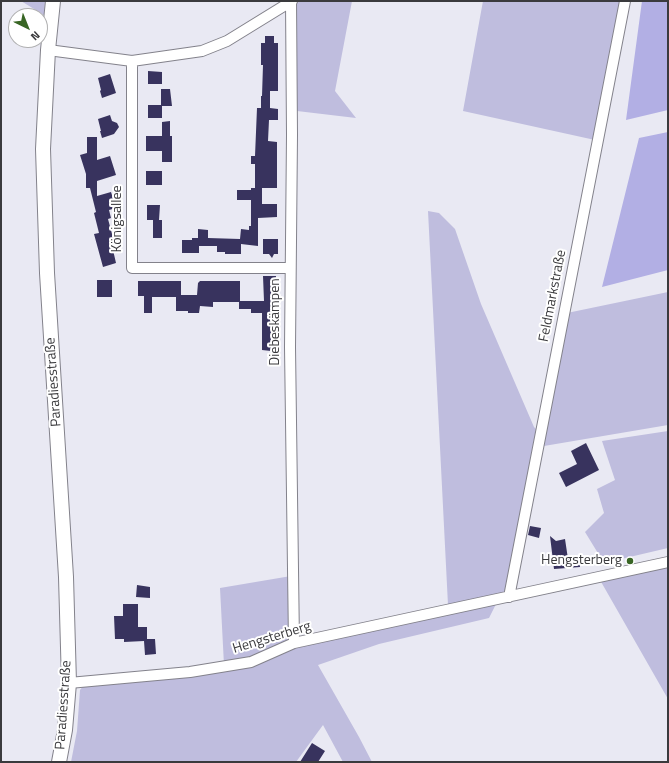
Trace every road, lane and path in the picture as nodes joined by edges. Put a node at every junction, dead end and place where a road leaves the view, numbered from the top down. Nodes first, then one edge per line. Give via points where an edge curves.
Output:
1 (53, 1) edge
2 (291, 1) edge
3 (625, 1) edge
4 (48, 50) junction
5 (132, 61) junction
6 (290, 268) junction
7 (668, 562) edge
8 (509, 596) junction
9 (294, 644) junction
10 (69, 683) junction
11 (59, 762) edge

1 - 4 main road, Paradiesstraße
2 - 5 street via 227,41 202,51
2 - 6 street, Diebeskämpen
3 - 8 street, Feldmarkstraße
4 - 5 street
4 - 10 main road, Paradiesstraße via 43,149 47,273 66,577
5 - 6 street, Königsallee via 132,268
6 - 9 street, Diebeskämpen
7 - 8 street, Hengsterberg
8 - 9 street, Hengsterberg
9 - 10 street, Hengsterberg via 252,662 190,672
10 - 11 main road, Paradiesstraße

